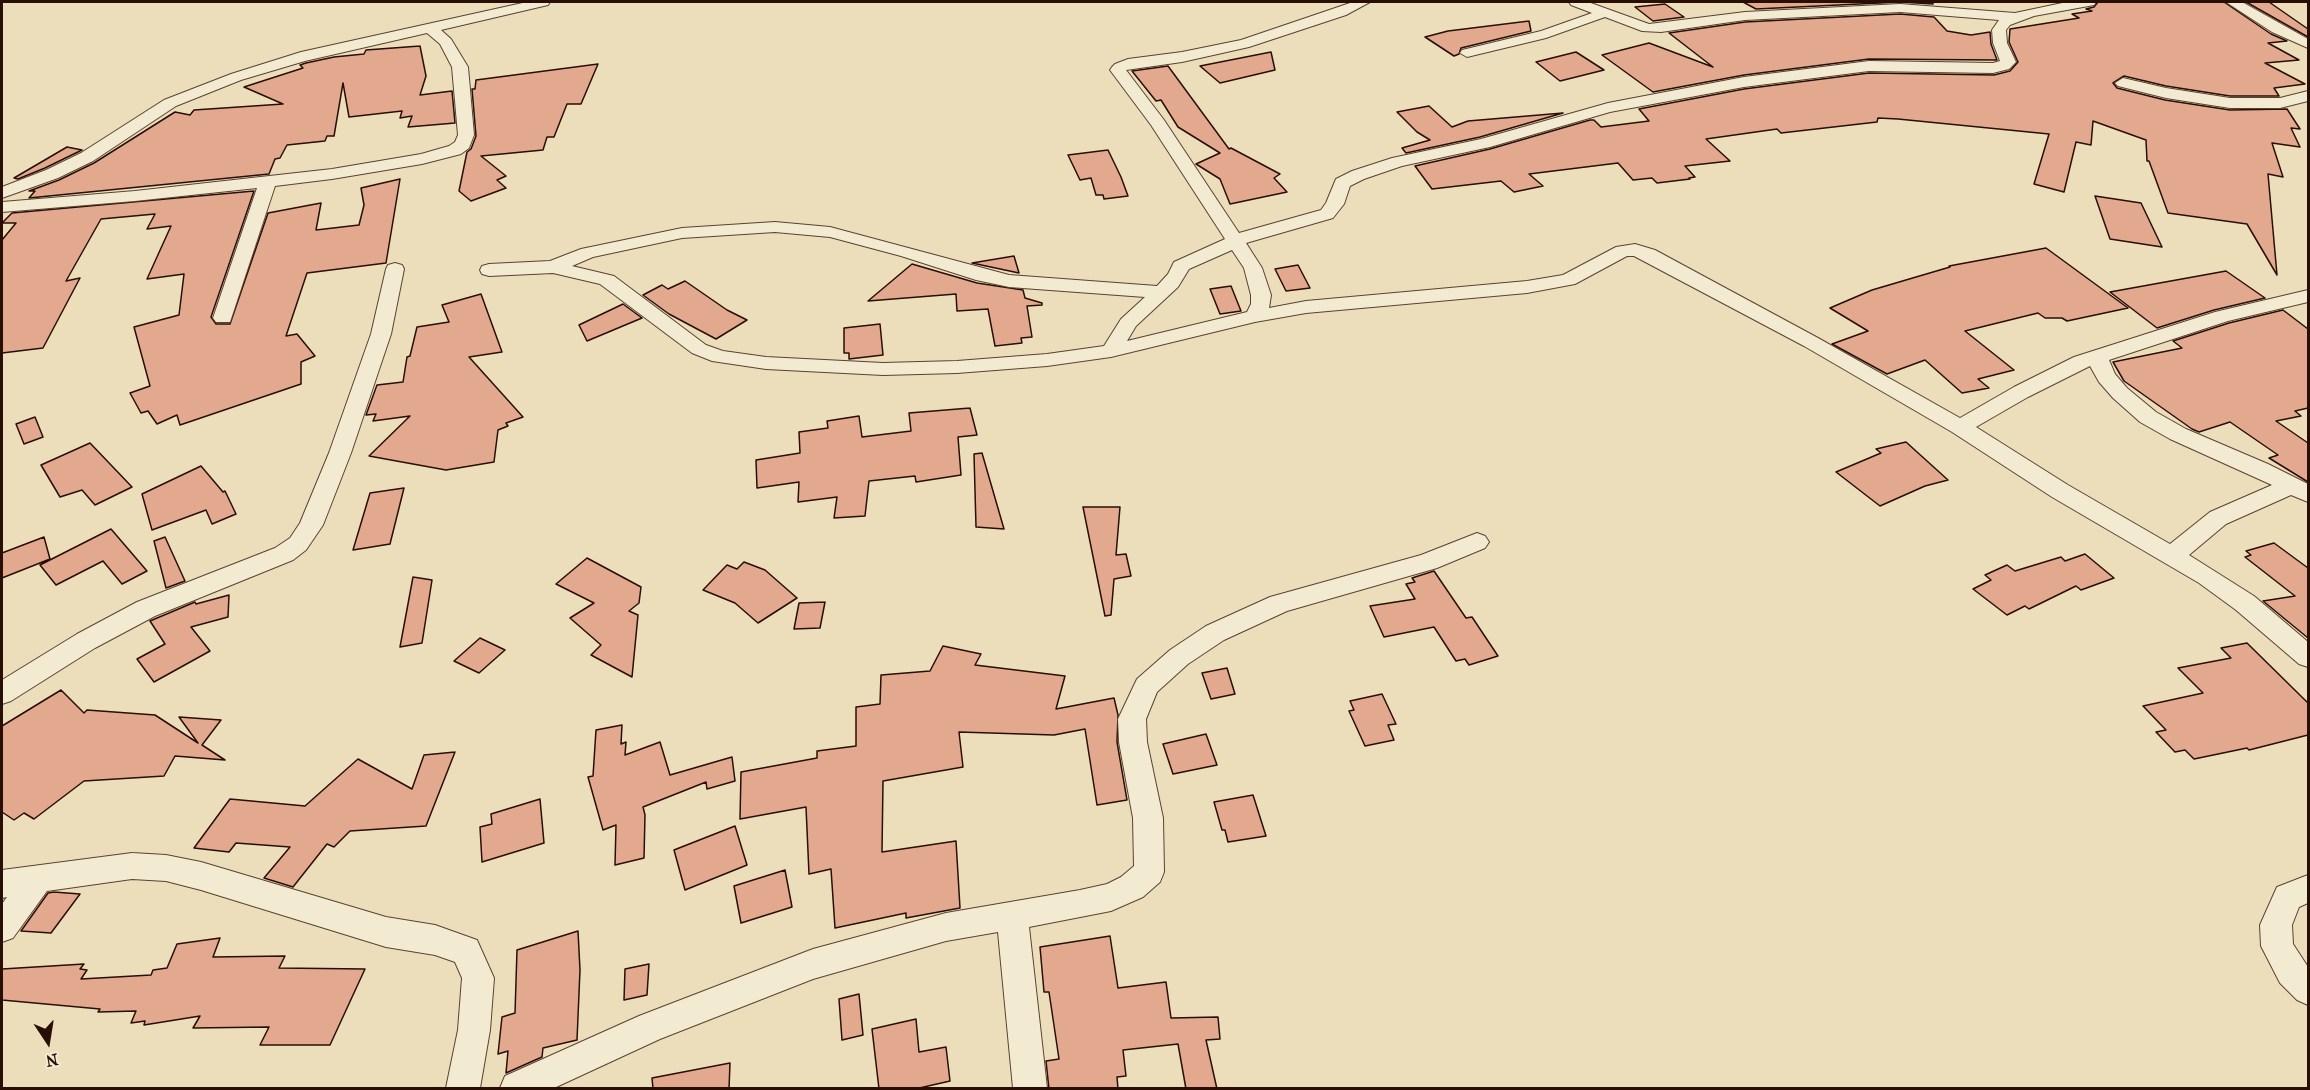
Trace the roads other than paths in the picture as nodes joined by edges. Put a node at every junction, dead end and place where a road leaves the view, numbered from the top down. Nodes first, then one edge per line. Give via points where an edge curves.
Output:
1 (543, 2) edge
2 (1363, 2) edge
3 (1576, 2) edge
4 (1994, 2) edge
5 (2089, 2) edge
6 (2233, 2) edge
7 (1731, 4) dead end
8 (1604, 13) junction
9 (1745, 16) junction
10 (2016, 17) junction
11 (430, 28) junction
12 (2308, 44) edge
13 (1467, 53) dead end
14 (2123, 82) dead end
15 (2308, 96) edge
16 (268, 181) junction
17 (2, 204) edge
18 (1236, 240) junction
19 (553, 267) junction
20 (395, 269) dead end
21 (489, 270) dead end
22 (1162, 292) junction
23 (2308, 296) edge
24 (1255, 315) junction
25 (223, 318) dead end
26 (1111, 351) junction
27 (2098, 357) junction
28 (1960, 427) junction
29 (2301, 490) edge
30 (1477, 542) dead end
31 (2174, 556) junction
32 (2308, 657) edge
33 (2, 693) edge
34 (40, 877) junction
35 (2, 884) edge
36 (2308, 888) edge
37 (1012, 916) junction
38 (2, 928) edge
39 (2308, 989) edge
40 (463, 1089) edge
41 (517, 1089) edge
42 (1030, 1089) edge

1 - 11 street
2 - 18 street via 1244,44 1120,67 1120,74 1158,123
3 - 8 street
4 - 10 street
5 - 10 street
6 - 12 street
7 - 9 street
8 - 9 street via 1647,28
8 - 13 street via 1546,34
9 - 10 street via 1900,8
10 - 18 street via 1999,30 2008,62 2004,66 1869,66 1744,82 1608,108 1358,174 1342,183 1327,214
11 - 16 street via 446,42 460,67 466,135 463,144 445,154 422,159
11 - 17 street via 301,57 170,102 87,157
14 - 15 street via 2230,103 2280,103
16 - 17 street
16 - 25 street
18 - 22 street via 1180,266 1177,277
18 - 24 street via 1258,280 1261,304
19 - 21 street
19 - 22 street via 588,253 682,233 775,227 830,232 1009,281
19 - 26 street via 607,280 699,349 743,361 883,369 957,367
20 - 33 street via 381,334 340,453 311,525 298,544 274,558 146,609
22 - 26 street via 1128,323
23 - 27 street via 2222,316
24 - 26 street
24 - 28 street via 1568,280 1623,251 1635,250 1811,342
27 - 28 street via 2020,392
27 - 29 street via 2106,377 2148,417
28 - 31 street via 2060,491
29 - 31 street via 2218,518
30 - 37 street via 1406,569 1279,604 1215,633 1179,657 1146,686 1132,719 1148,818 1149,872 1132,887 1111,897
31 - 32 street via 2245,603
34 - 35 street
34 - 38 street
34 - 40 street via 132,867 166,868 386,932 435,940 466,951 478,978
36 - 39 street via 2288,897 2276,925 2277,946 2291,972
37 - 41 street via 946,927 813,964 651,1027
37 - 42 street

